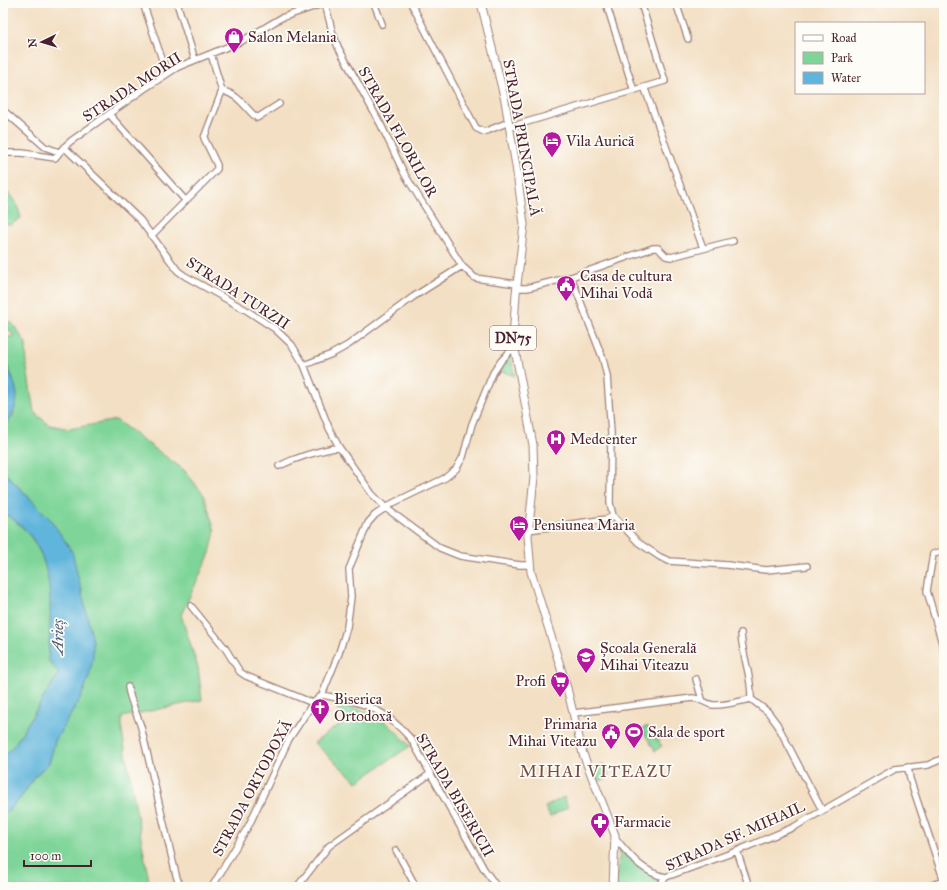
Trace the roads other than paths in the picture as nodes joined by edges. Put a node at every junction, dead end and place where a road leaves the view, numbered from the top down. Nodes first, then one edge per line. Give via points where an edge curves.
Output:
1 (178, 3) edge
2 (325, 3) edge
3 (374, 3) edge
4 (411, 3) edge
5 (481, 3) edge
6 (606, 3) edge
7 (641, 3) edge
8 (676, 3) edge
9 (145, 9) dead end
10 (382, 24) dead end
11 (688, 39) dead end
12 (211, 54) junction
13 (195, 60) junction
14 (168, 74) junction
15 (645, 89) junction
16 (222, 91) junction
17 (634, 91) junction
18 (279, 104) dead end
19 (3, 110) edge
20 (109, 114) junction
21 (509, 124) junction
22 (61, 149) junction
23 (3, 153) edge
24 (185, 200) junction
25 (152, 235) junction
26 (733, 241) dead end
27 (703, 248) junction
28 (462, 266) junction
29 (571, 277) junction
30 (517, 286) junction
31 (514, 346) junction
32 (304, 364) junction
33 (339, 447) junction
34 (279, 466) dead end
35 (386, 508) junction
36 (613, 516) junction
37 (528, 530) junction
38 (944, 552) edge
39 (530, 565) junction
40 (808, 566) dead end
41 (191, 606) dead end
42 (741, 633) dead end
43 (944, 650) edge
44 (696, 679) dead end
45 (128, 687) dead end
46 (322, 695) junction
47 (702, 699) junction
48 (751, 699) junction
49 (313, 703) junction
50 (574, 713) junction
51 (944, 758) edge
52 (908, 767) junction
53 (430, 774) junction
54 (822, 810) junction
55 (616, 839) junction
56 (396, 850) dead end
57 (736, 851) junction
58 (666, 877) junction
59 (944, 881) edge
60 (180, 887) edge
61 (212, 887) edge
62 (297, 887) edge
63 (416, 887) edge
64 (497, 887) edge
65 (613, 887) edge
66 (658, 887) edge
67 (749, 887) edge
68 (926, 887) edge

1 - 13 street
2 - 12 street, STRADA MORII via 281,18 242,41
2 - 28 street, STRADA FLORILOR via 338,47 405,175
3 - 10 street
4 - 21 street via 476,128 484,132
5 - 21 main road, STRADA PRINCIPALĂ / DN75 via 500,76
6 - 17 street
7 - 15 street via 665,79
8 - 11 street
9 - 14 street
12 - 13 street, STRADA MORII
12 - 16 street
13 - 14 street, STRADA MORII
14 - 20 street, STRADA MORII
15 - 17 street
15 - 27 street
16 - 18 street via 242,100 257,118
16 - 24 street via 204,138 217,169
17 - 21 street
19 - 22 street, STRADA TURZII via 45,147
20 - 22 street, STRADA MORII
20 - 24 street
21 - 30 main road, STRADA PRINCIPALĂ / DN75 via 524,224
22 - 23 street via 55,158
22 - 25 street, STRADA TURZII via 124,202
24 - 25 street
25 - 32 street, STRADA TURZII via 171,263 182,273 275,329 292,345
26 - 27 street, STRADA FLORILOR
27 - 29 street, STRADA FLORILOR via 671,257 666,256 658,248 653,248
28 - 30 street, STRADA FLORILOR via 475,278
28 - 32 street via 413,296 348,345
29 - 30 street, STRADA FLORILOR via 527,288
29 - 36 street via 603,359 606,376 611,433 610,503
30 - 31 main road, STRADA PRINCIPALĂ / DN75
31 - 35 street, STRADA ORTODOXĂ via 493,373 472,424 463,457 456,469 446,478
31 - 37 main road, STRADA PRINCIPALĂ / DN75 via 534,445 534,477
32 - 33 street, STRADA TURZII
33 - 34 street via 311,452
33 - 35 street, STRADA TURZII via 372,494
35 - 39 street, STRADA TURZII via 440,548 460,556
35 - 46 street, STRADA ORTODOXĂ via 368,523 349,569 351,597 347,627
36 - 37 street
36 - 40 street via 640,542 669,561 766,570
37 - 39 main road, STRADA PRINCIPALĂ / DN75
38 - 43 street via 934,554 927,592
39 - 50 main road, STRADA PRINCIPALĂ / DN75
41 - 49 street via 225,648 240,672
42 - 48 street via 742,651 751,678
44 - 47 street
45 - 60 street via 141,727
46 - 49 street, STRADA ORTODOXĂ
46 - 53 street, STRADA BISERICII via 351,701 385,714 411,739
47 - 48 street via 717,705
47 - 50 street
48 - 54 street via 768,712 777,724
49 - 61 street, STRADA ORTODOXĂ via 289,739 249,825
50 - 55 main road, STRADA PRINCIPALĂ / DN75 via 583,754
51 - 52 street, STRADA SF. MIHAIL via 928,765
52 - 54 street, STRADA SF. MIHAIL via 886,773
52 - 59 street
53 - 62 street via 329,846
53 - 64 street, STRADA BISERICII via 484,869
54 - 57 street, STRADA SF. MIHAIL via 794,827
55 - 58 street via 643,868
55 - 65 main road, STRADA PRINCIPALĂ / DN75
56 - 63 street
57 - 58 street, STRADA SF. MIHAIL
57 - 67 street
58 - 66 street, STRADA SF. MIHAIL
59 - 68 street

